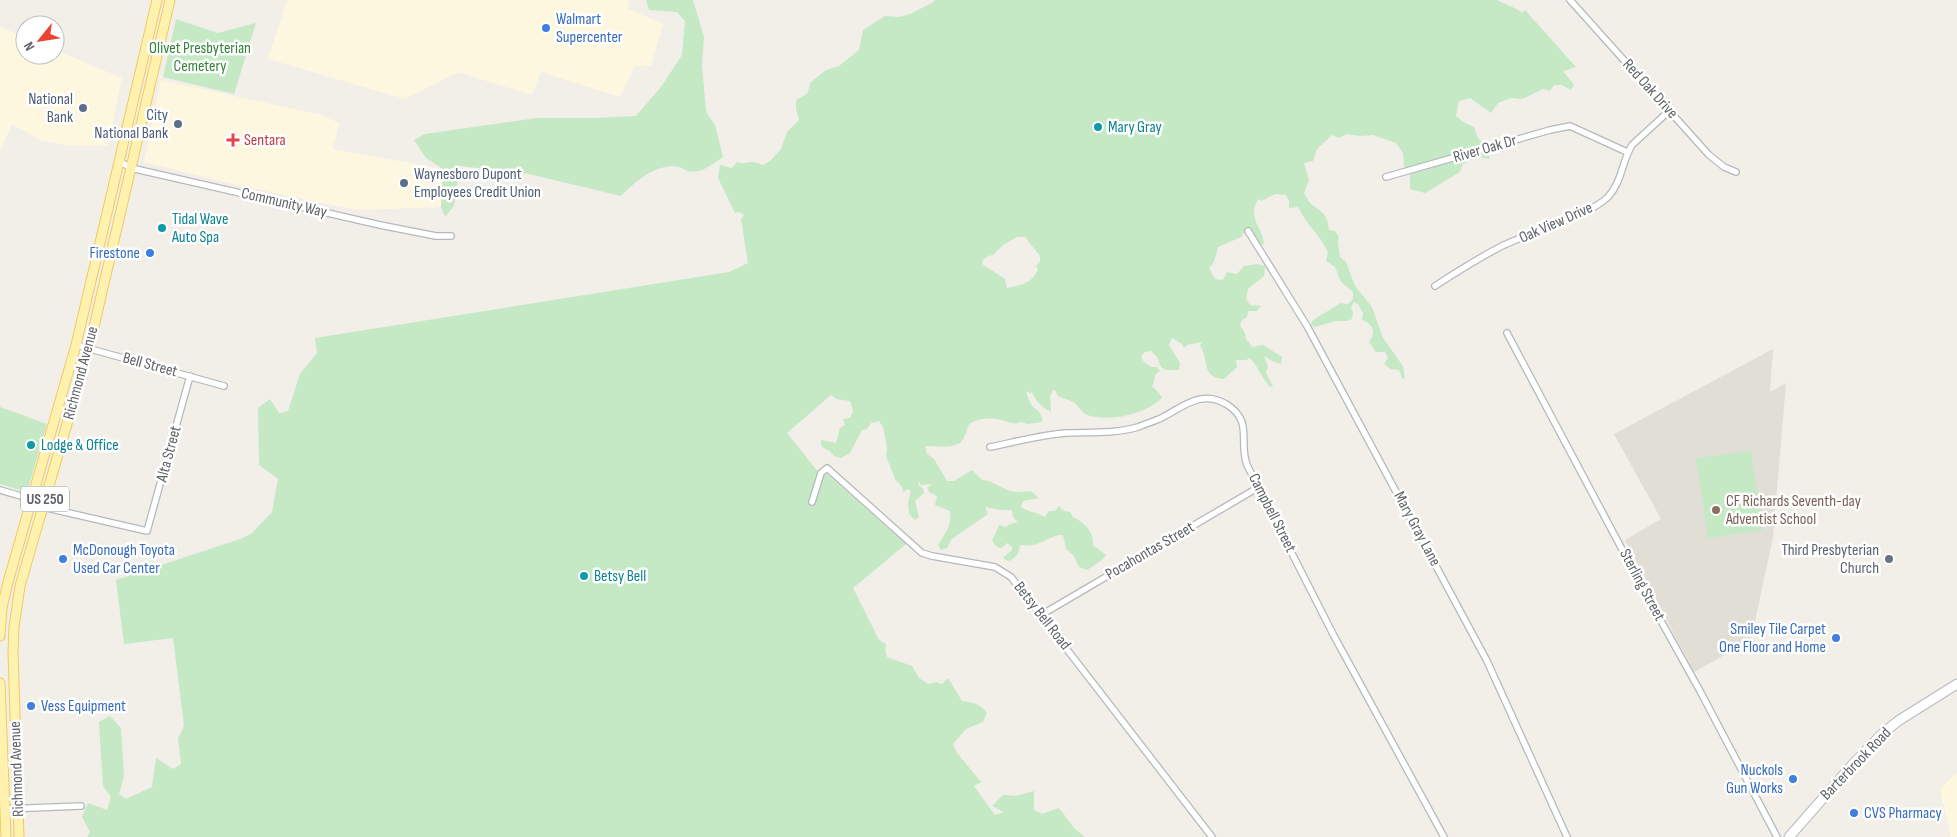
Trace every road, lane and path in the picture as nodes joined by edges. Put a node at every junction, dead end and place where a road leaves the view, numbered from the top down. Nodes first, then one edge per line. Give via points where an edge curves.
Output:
1 (157, 0) edge
2 (170, 0) edge
3 (1570, 0) edge
4 (1669, 111) junction
5 (1627, 152) junction
6 (119, 161) junction
7 (131, 168) junction
8 (1736, 172) dead end
9 (1386, 177) dead end
10 (1248, 231) dead end
11 (451, 236) dead end
12 (1435, 286) dead end
13 (1507, 333) dead end
14 (76, 345) junction
15 (89, 348) junction
16 (190, 376) junction
17 (224, 386) dead end
18 (990, 447) dead end
19 (1259, 487) junction
20 (0, 490) edge
21 (31, 499) junction
22 (812, 502) dead end
23 (43, 507) junction
24 (1041, 615) junction
25 (0, 636) edge
26 (0, 683) edge
27 (1957, 684) edge
28 (80, 806) dead end
29 (4, 808) junction
30 (18, 809) junction
31 (6, 837) edge
32 (19, 837) edge
33 (1212, 837) edge
34 (1444, 837) edge
35 (1567, 837) edge
36 (1777, 837) edge
37 (1790, 837) edge

1 - 6 main road, Richmond Avenue / US 250
2 - 7 main road, Richmond Avenue / US 250
3 - 4 street, Red Oak Drive
4 - 5 street, Oak View Drive
4 - 8 street, Red Oak Drive via 1709,155
5 - 9 street, River Oak Dr via 1570,126
5 - 12 street, Oak View Drive via 1616,186 1603,201 1504,246
6 - 7 street, Community Way
6 - 14 main road, Richmond Avenue / US 250
7 - 11 street, Community Way via 389,227
7 - 15 main road, Richmond Avenue / US 250
10 - 35 street, Mary Gray Lane via 1307,326 1487,661
13 - 36 street, Sterling Street
14 - 15 street, Bell Street
14 - 21 main road, Richmond Avenue / US 250
15 - 16 street, Bell Street
15 - 23 main road, Richmond Avenue / US 250
16 - 17 street, Bell Street
16 - 23 street, Alta Street via 147,531
18 - 19 street, Campbell Street via 1064,434 1129,429 1159,419 1192,400 1212,398 1227,404 1240,418 1245,434 1245,460
19 - 24 street, Pocahontas Street
19 - 34 street, Campbell Street via 1334,636
20 - 21 street
21 - 23 street
21 - 25 main road, Richmond Avenue / US 250 via 2,608
22 - 24 street, Betsy Bell Road via 821,473 827,468 922,553 1002,570
23 - 30 main road, Richmond Avenue / US 250 via 20,586 14,627
24 - 33 street, Betsy Bell Road
26 - 29 main road, Richmond Avenue
27 - 37 street, Barterbrook Road via 1882,734
28 - 30 street
29 - 30 street
29 - 31 main road, Richmond Avenue
30 - 32 main road, Richmond Avenue / US 250

